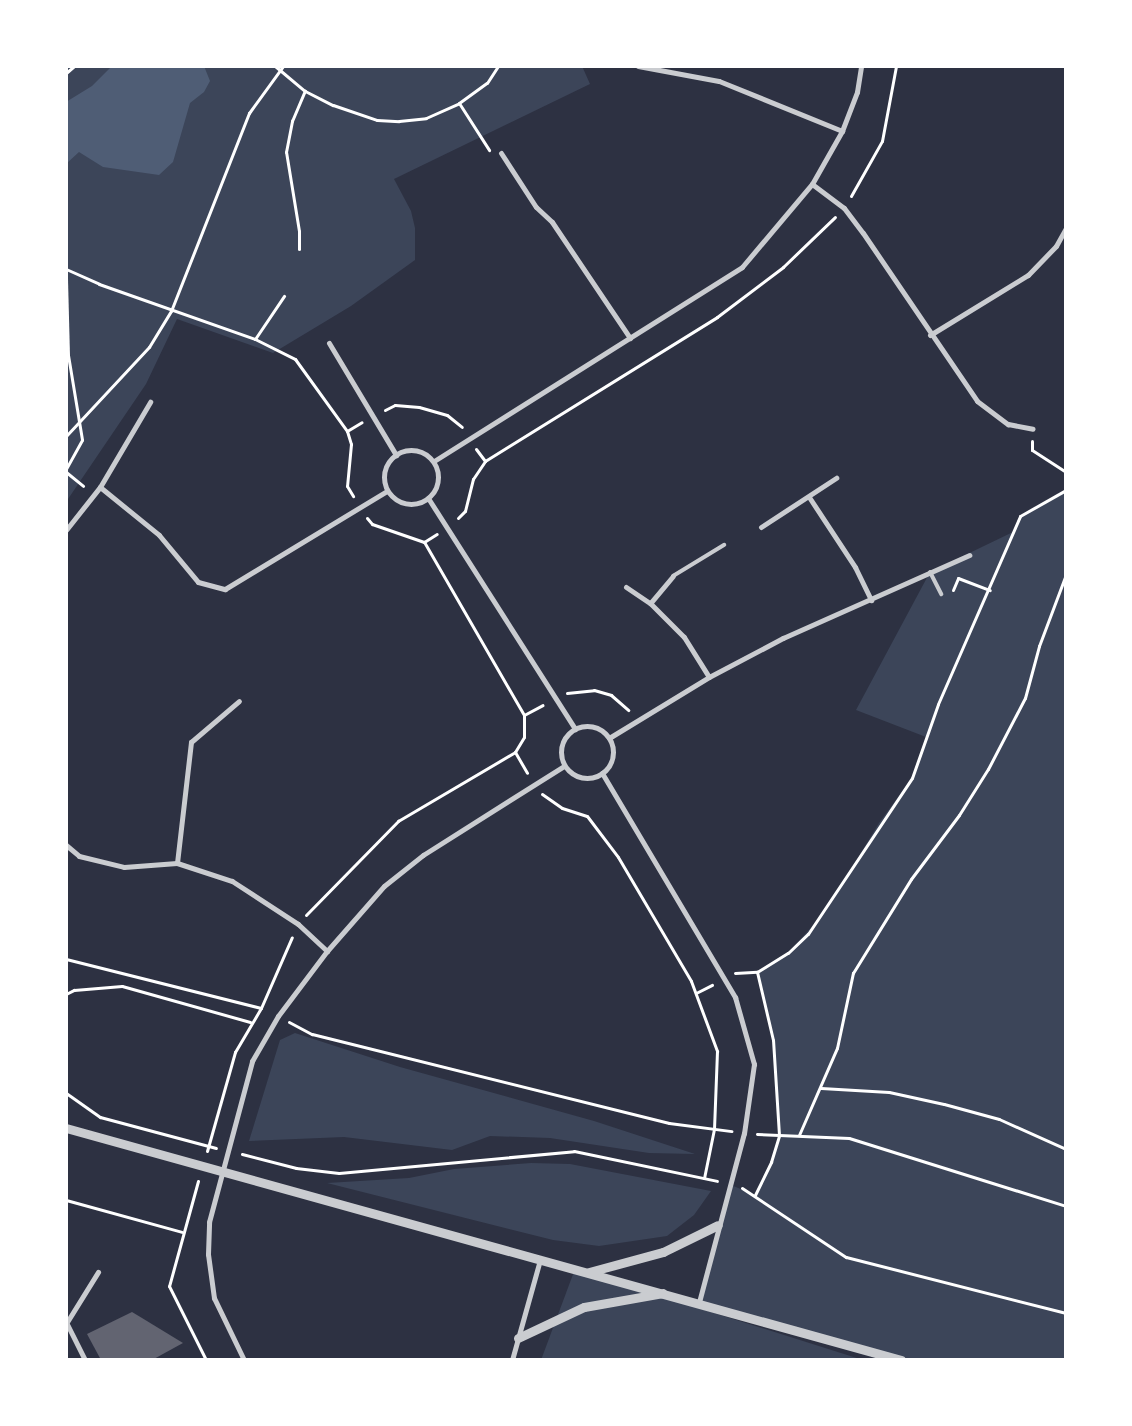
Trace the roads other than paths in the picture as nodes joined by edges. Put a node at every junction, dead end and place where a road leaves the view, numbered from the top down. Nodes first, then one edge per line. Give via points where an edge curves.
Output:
1 (638, 66) edge
2 (861, 66) edge
3 (842, 131) junction
4 (501, 153) road end
5 (812, 184) junction
6 (1066, 228) edge
7 (930, 335) junction
8 (630, 338) junction
9 (330, 343) dead end
10 (150, 402) dead end
11 (1033, 429) road end
12 (396, 454) junction
13 (434, 461) junction
14 (836, 478) dead end
15 (100, 488) junction
16 (387, 491) junction
17 (809, 497) junction
18 (428, 498) junction
19 (761, 527) dead end
20 (66, 530) edge
21 (724, 545) dead end
22 (969, 555) dead end
23 (930, 572) junction
24 (674, 576) joint
25 (626, 587) dead end
26 (941, 594) dead end
27 (871, 600) junction
28 (650, 603) junction
29 (709, 677) junction
30 (239, 701) dead end
31 (575, 728) junction
32 (609, 738) junction
33 (564, 766) junction
34 (602, 774) junction
35 (66, 845) edge
36 (177, 863) junction
37 (327, 951) junction
38 (66, 1128) edge
39 (718, 1225) junction
40 (540, 1260) junction
41 (98, 1272) dead end
42 (589, 1272) junction
43 (665, 1292) junction
44 (699, 1302) junction
45 (66, 1322) edge
46 (518, 1338) junction
47 (241, 1359) edge
48 (85, 1360) edge
49 (512, 1360) edge
50 (901, 1360) edge

1 - 3 street via 719,81
2 - 3 street via 857,92
3 - 5 street
4 - 8 street
5 - 7 street via 844,208
5 - 8 street via 742,267
6 - 7 street via 1056,246 1028,275
7 - 11 street via 977,400 1008,424
8 - 13 street
9 - 12 street
10 - 15 street
12 - 13 street via 415,451
12 - 16 street via 384,473
13 - 18 street via 438,482
14 - 17 street
15 - 16 street via 159,535 198,582 225,589
15 - 20 street
16 - 18 street via 399,502 412,504
17 - 19 street
17 - 27 street
18 - 31 street
21 - 24 lane
22 - 23 street
23 - 26 lane
23 - 27 street
24 - 28 street
25 - 28 street
27 - 29 street via 783,638
28 - 29 street via 684,637
29 - 32 street
30 - 36 street via 191,742
31 - 32 street via 590,726
31 - 33 street via 568,733 561,749
32 - 34 street via 614,753
33 - 34 street via 577,777
33 - 37 street via 423,855 384,886
34 - 39 street via 735,997 754,1064 744,1133
35 - 36 street via 79,856 124,867
36 - 37 street via 232,880 298,924
37 - 47 street via 278,1016 252,1062 209,1222 208,1254 214,1298
38 - 40 street
39 - 42 street via 663,1252
39 - 44 street
40 - 42 street
40 - 46 street
41 - 45 street
42 - 43 street
43 - 44 street
43 - 46 street via 584,1307
44 - 50 street
45 - 48 street
46 - 49 street

